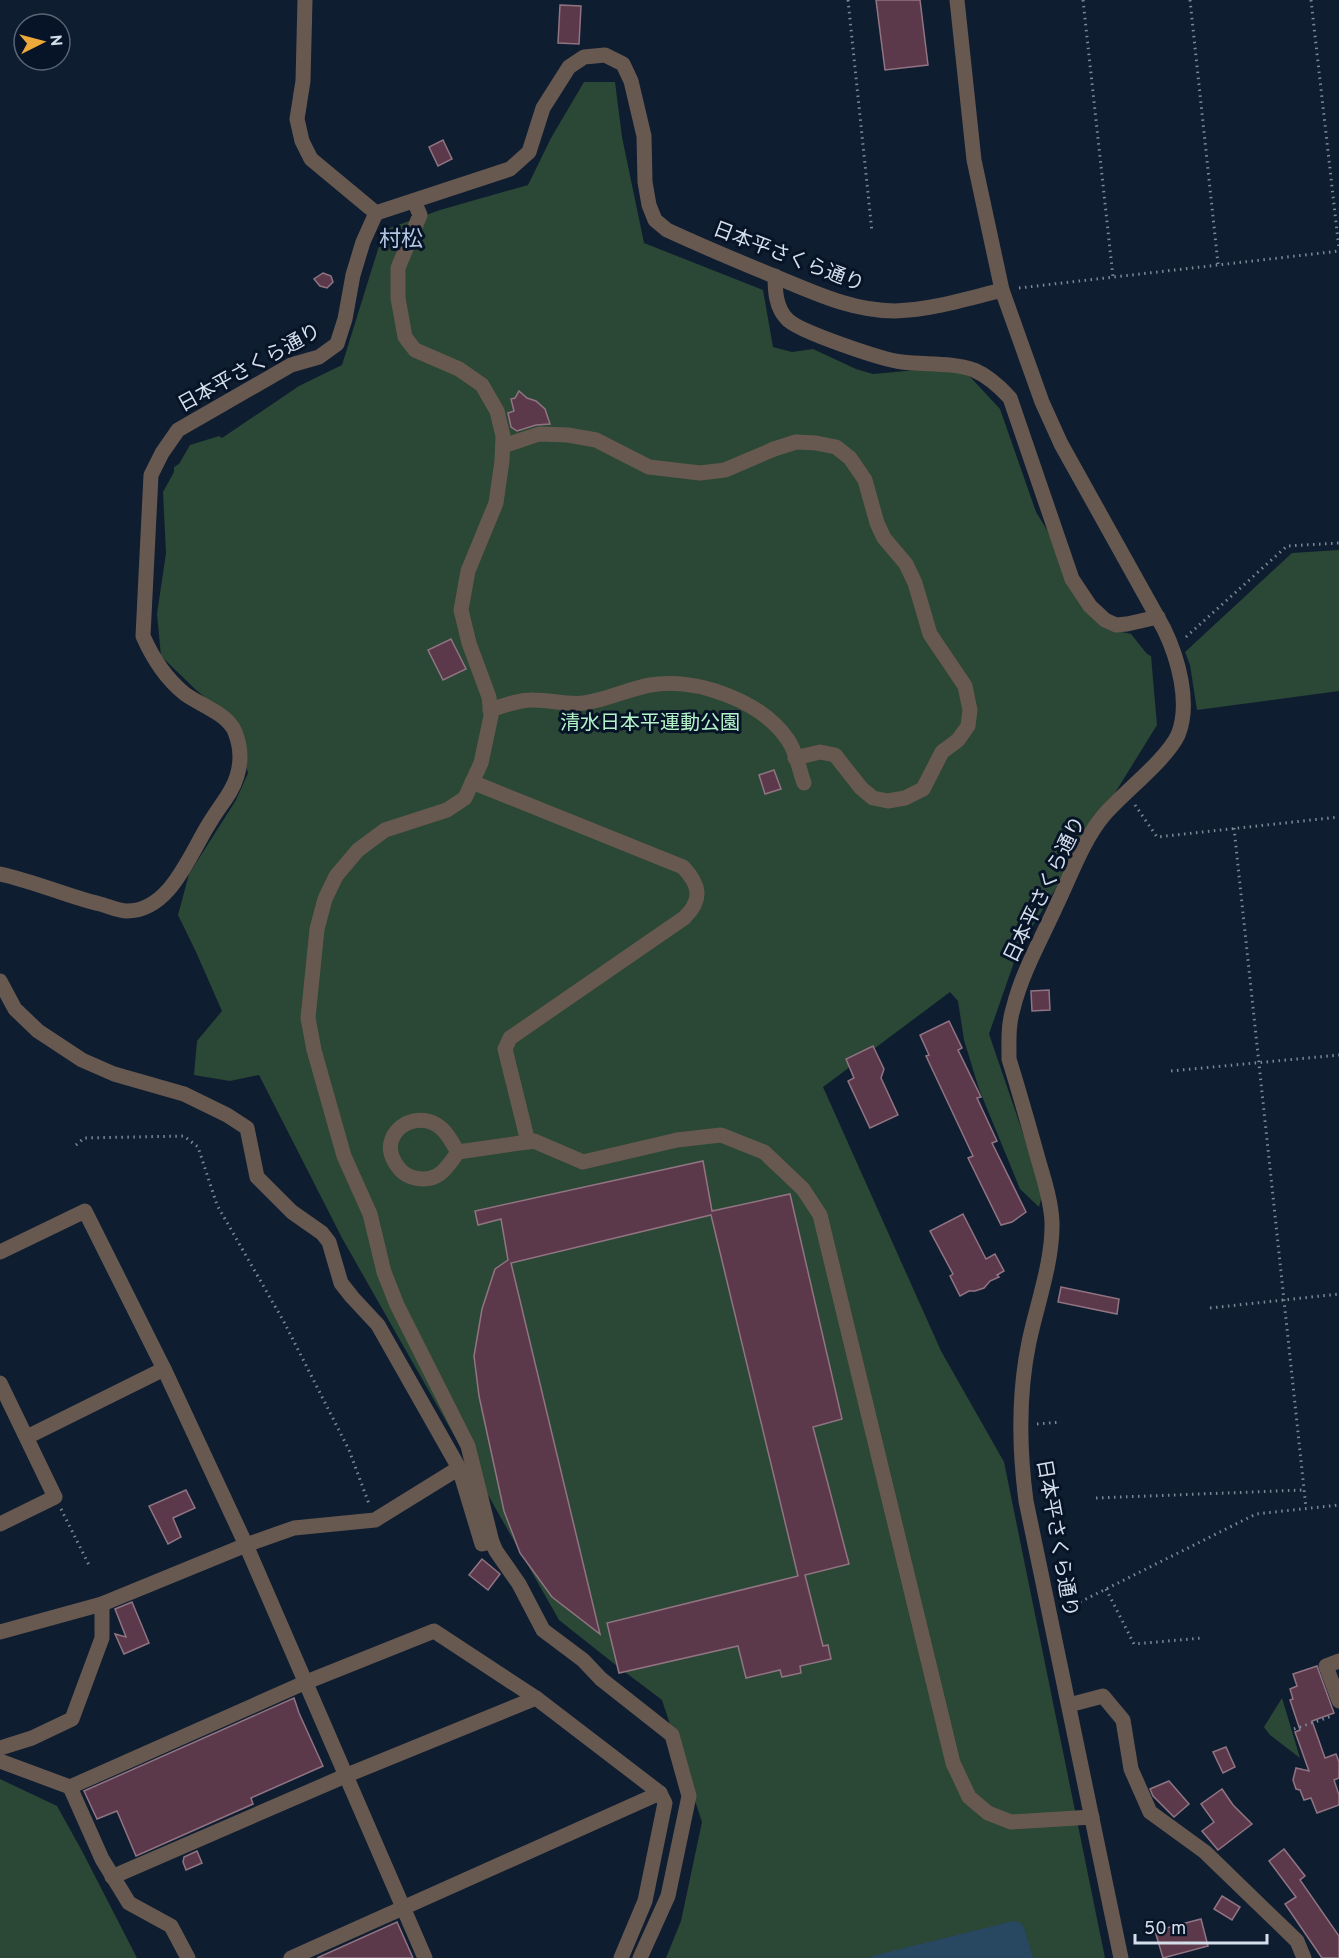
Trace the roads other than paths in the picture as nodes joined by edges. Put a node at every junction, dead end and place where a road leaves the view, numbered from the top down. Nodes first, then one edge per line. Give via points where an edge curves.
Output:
1 (305, 0) edge
2 (957, 0) edge
3 (414, 201) junction
4 (376, 213) junction
5 (775, 276) junction
6 (1002, 290) junction
7 (503, 446) junction
8 (1158, 617) junction
9 (490, 710) junction
10 (795, 758) junction
11 (472, 782) junction
12 (804, 783) dead end
13 (0, 874) edge
14 (0, 981) edge
15 (528, 1142) junction
16 (458, 1152) junction
17 (0, 1252) edge
18 (164, 1369) junction
19 (0, 1383) edge
20 (27, 1437) junction
21 (459, 1468) junction
22 (0, 1524) edge
23 (492, 1542) junction
24 (246, 1545) junction
25 (102, 1604) junction
26 (0, 1632) edge
27 (1339, 1661) edge
28 (304, 1683) junction
29 (536, 1698) junction
30 (1339, 1701) edge
31 (1069, 1705) junction
32 (0, 1748) edge
33 (0, 1761) edge
34 (345, 1776) junction
35 (70, 1787) junction
36 (660, 1793) junction
37 (1092, 1817) junction
38 (112, 1877) junction
39 (403, 1908) junction
40 (188, 1958) edge
41 (291, 1958) edge
42 (425, 1958) edge
43 (621, 1958) edge
44 (640, 1958) edge
45 (1121, 1958) edge
46 (1304, 1958) edge

1 - 4 street via 303,81 297,119 302,141 311,159
2 - 6 street via 974,160
3 - 4 street, 日本平さくら通り
3 - 5 street, 日本平さくら通り via 510,168 529,152 543,108 569,67 585,57 605,55 623,64 631,81 644,136 645,182 655,220 667,230
3 - 7 street via 420,215 398,268 398,298 405,337 415,350 459,369 482,386 497,411
4 - 13 street, 日本平さくら通り via 353,275 337,344 319,357 291,365 178,430 151,475 144,636 153,659 168,679 234,729 241,754 230,795 184,870 160,898 145,908 126,911
5 - 6 street, 日本平さくら通り via 852,305 894,310 925,309
5 - 8 street via 780,309 787,320 800,328 879,358 960,366 997,384 1010,398 1072,579 1090,606 1116,625
6 - 8 street, 日本平さくら通り via 1060,444
7 - 9 street via 496,503 468,571 461,610
7 - 10 street via 539,434 568,435 596,440 648,467 700,473 725,470 796,442 836,447 850,458 865,480 884,538 906,564 915,583 930,634 966,686 968,726 942,752 923,789 905,798 873,798 835,754 820,752
8 - 31 street, 日本平さくら通り via 1181,675 1183,707 1178,733 1168,751 1102,817 1083,849 1021,982 1008,1037 1009,1059 1052,1220 1051,1244 1022,1389 1021,1463
9 - 10 street via 533,700 584,703 652,685 698,685 753,708 777,725 790,742
9 - 11 street via 481,763
10 - 12 street
11 - 15 street via 683,867 694,879 698,893 693,910 684,918 510,1038 506,1049
11 - 23 street via 465,798 447,810 385,830 358,850 336,876 317,928 308,1018 344,1156 370,1214 384,1272 468,1446
14 - 21 street via 15,1010 38,1031 82,1060 114,1074 184,1094 247,1128 257,1177 329,1242 341,1282 378,1325
15 - 16 street
15 - 37 street via 583,1162 677,1140 721,1136 765,1152 803,1189 820,1215 953,1763 969,1797 988,1813 1011,1822
16 - 16 street via 443,1173 425,1180 409,1177 398,1168 392,1155 392,1140 401,1126 416,1120 431,1121 443,1129
17 - 18 street via 85,1211
18 - 20 street
18 - 24 street
19 - 20 street
20 - 22 street via 56,1497
21 - 23 street via 482,1544
21 - 24 street via 375,1520 294,1528
23 - 44 street via 543,1630 672,1735 689,1796 668,1896
24 - 25 street
24 - 28 street
25 - 26 street
25 - 32 street via 102,1638 72,1719
27 - 30 street via 1326,1666
28 - 29 street via 434,1631
28 - 34 street
28 - 35 street
29 - 34 street
29 - 36 street
31 - 37 street, 日本平さくら通り
31 - 46 street via 1103,1696 1123,1720 1131,1769 1150,1812 1205,1852 1297,1941
33 - 35 street
34 - 38 street
34 - 39 street
35 - 38 street
36 - 39 street
36 - 43 street via 665,1803 645,1901
37 - 45 street, 日本平さくら通り
38 - 40 street via 129,1903 171,1926
39 - 41 street
39 - 42 street

